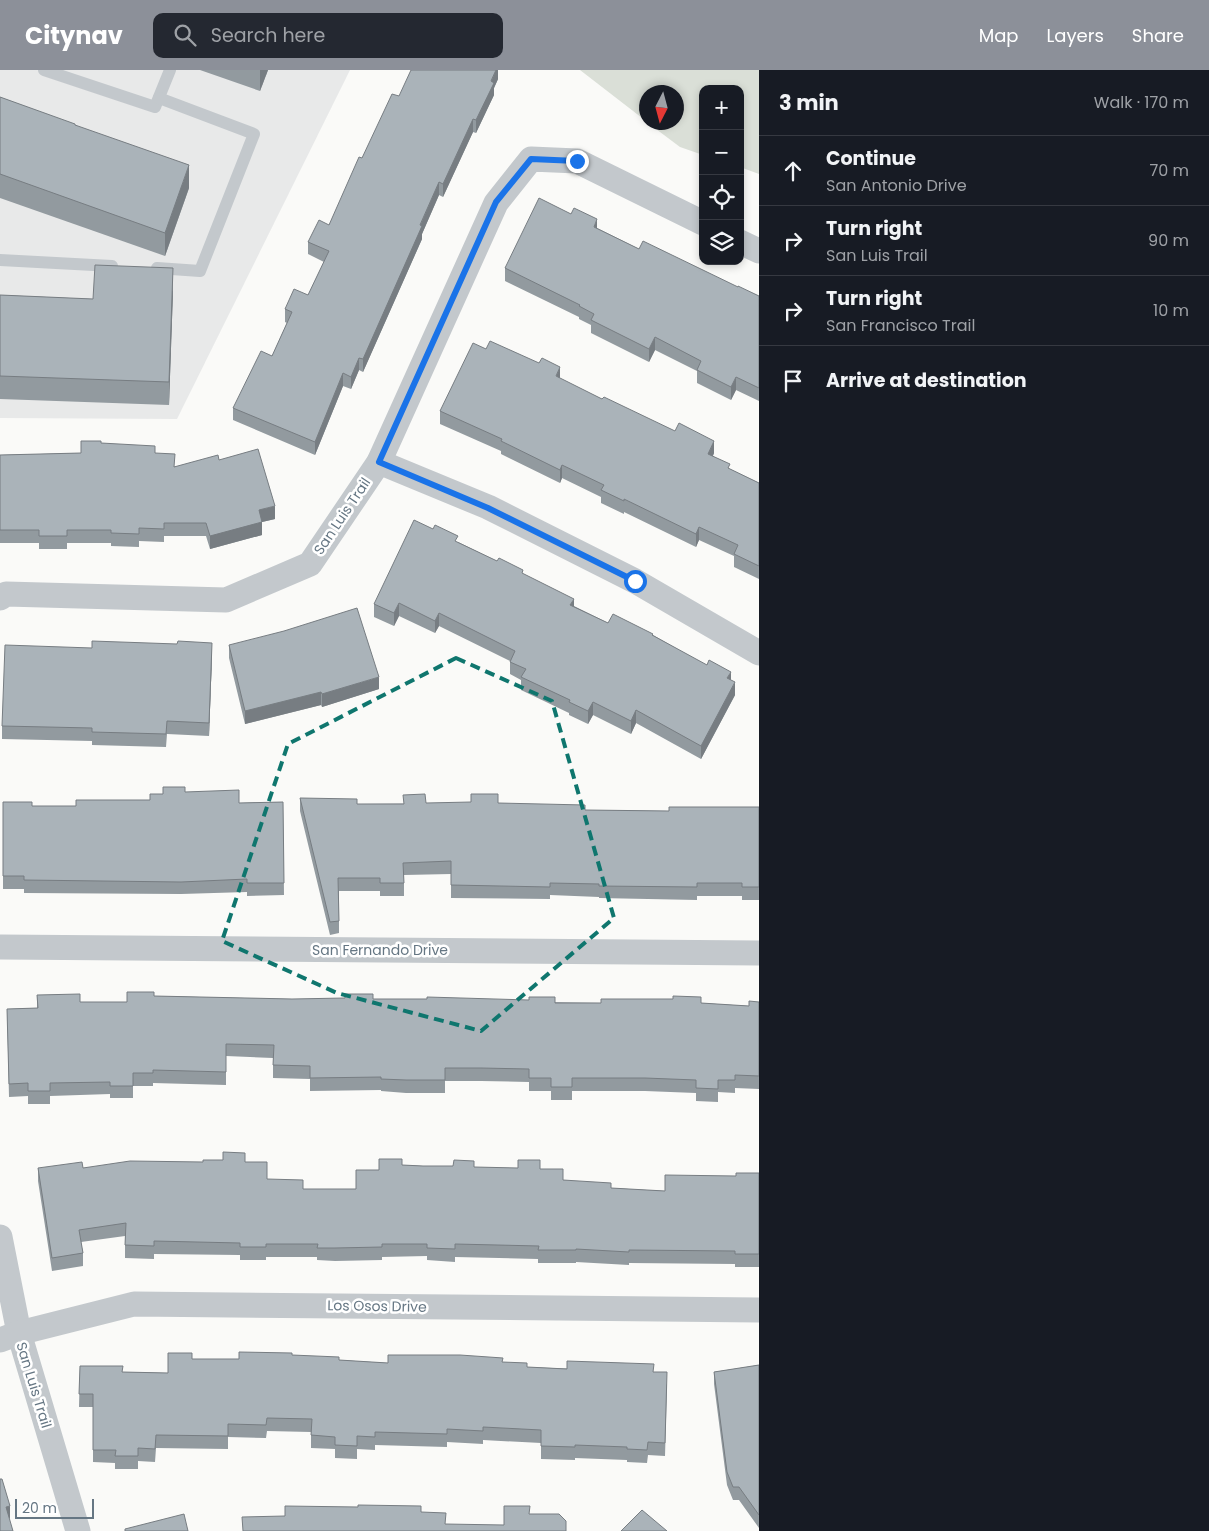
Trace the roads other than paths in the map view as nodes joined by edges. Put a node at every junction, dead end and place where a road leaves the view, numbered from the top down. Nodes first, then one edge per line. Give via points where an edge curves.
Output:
1 (44, 70) edge
2 (170, 70) edge
3 (159, 98) junction
4 (699, 221) edge
5 (744, 244) edge
6 (759, 251) edge
7 (0, 260) edge
8 (124, 266) edge
9 (143, 268) edge
10 (379, 462) junction
11 (0, 598) edge
12 (759, 653) edge
13 (0, 947) edge
14 (759, 953) edge
15 (0, 1237) edge
16 (759, 1310) edge
17 (9, 1337) edge
18 (78, 1531) edge

1 - 3 lane via 155,107
2 - 3 lane
3 - 9 lane via 254,134 200,270
4 - 10 street, San Luis Trail via 577,161 531,159 496,202
5 - 6 street
7 - 8 lane
10 - 11 street, San Luis Trail via 310,564 226,600 6,594
10 - 12 street via 488,508 626,576
13 - 14 street, San Fernando Drive
15 - 17 street, San Luis Trail
16 - 17 street, Los Osos Drive via 134,1304
17 - 18 street, San Luis Trail

